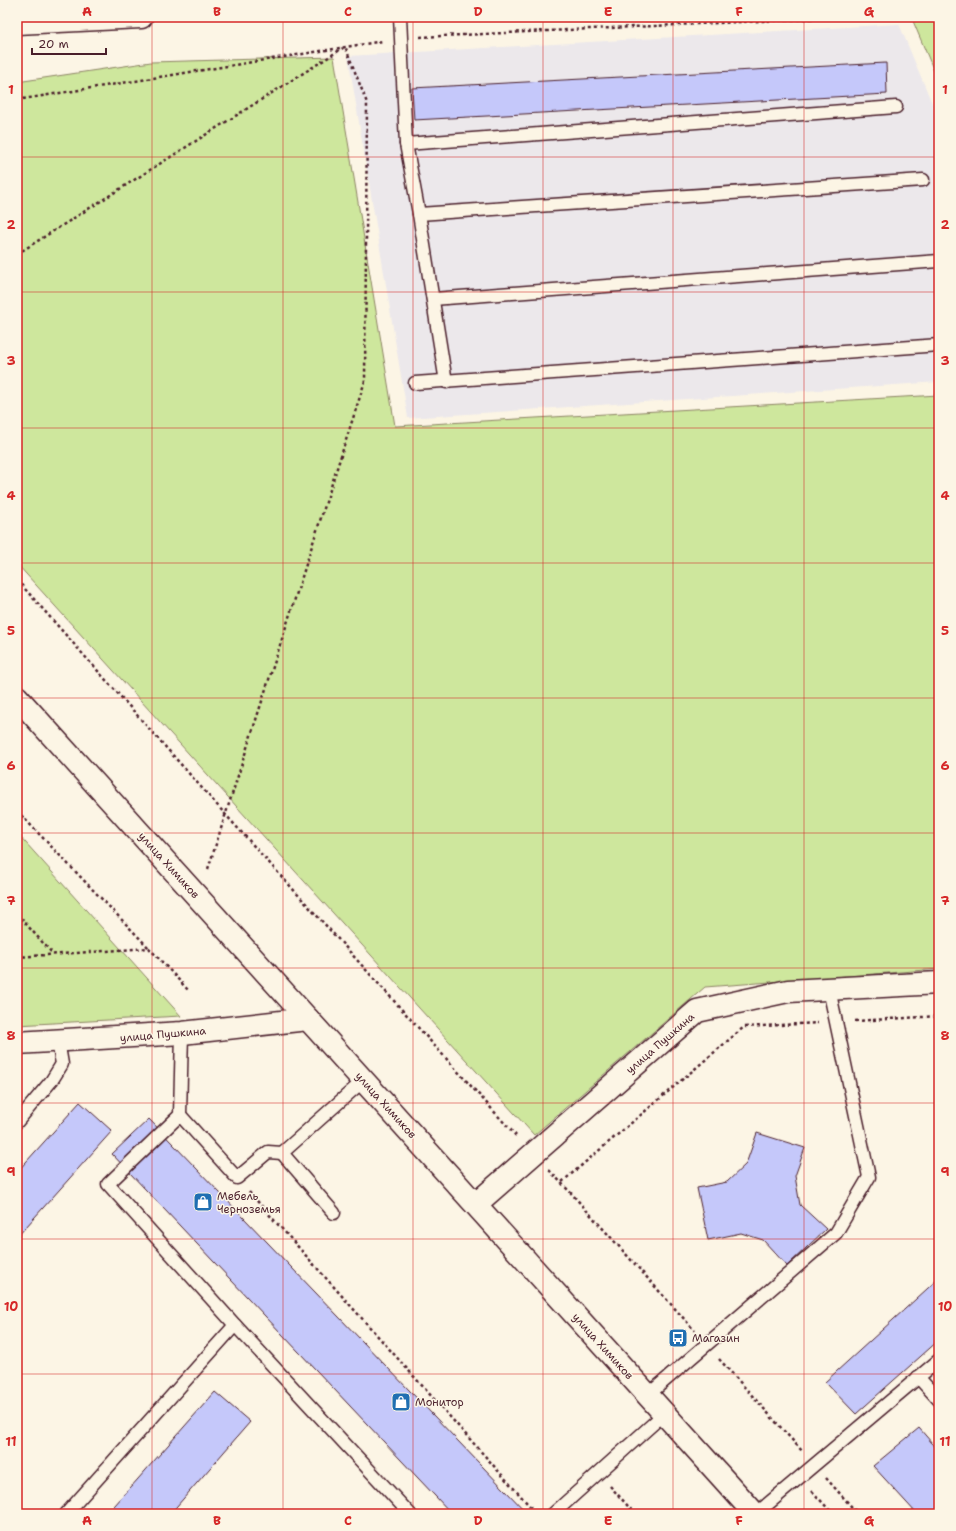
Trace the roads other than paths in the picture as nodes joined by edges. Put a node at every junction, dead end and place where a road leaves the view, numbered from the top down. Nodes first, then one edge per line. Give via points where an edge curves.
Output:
1 (141, 17) edge
2 (400, 17) edge
3 (17, 23) edge
4 (896, 107) dead end
5 (406, 144) junction
6 (923, 180) dead end
7 (420, 214) junction
8 (939, 261) edge
9 (433, 299) junction
10 (939, 345) edge
11 (446, 382) junction
12 (415, 383) dead end
13 (17, 697) edge
14 (939, 983) edge
15 (829, 989) junction
16 (308, 1019) junction
17 (182, 1033) junction
18 (58, 1041) junction
19 (17, 1043) edge
20 (364, 1080) junction
21 (180, 1115) junction
22 (17, 1122) edge
23 (282, 1153) junction
24 (476, 1204) junction
25 (334, 1213) dead end
26 (235, 1325) junction
27 (939, 1360) edge
28 (918, 1377) junction
29 (648, 1395) junction
30 (939, 1400) edge
31 (665, 1413) junction
32 (66, 1514) edge
33 (410, 1514) edge
34 (553, 1514) edge
35 (756, 1514) edge

1 - 3 street
2 - 5 lane
4 - 5 lane
5 - 7 lane
6 - 7 lane
7 - 9 lane
8 - 9 lane
9 - 11 lane
10 - 11 lane
11 - 12 lane
13 - 16 street, улица Химиков
14 - 15 street, улица Пушкина
15 - 24 street, улица Пушкина via 788,992 697,1011
15 - 29 lane via 870,1177 836,1233
16 - 17 street, улица Пушкина
16 - 20 street, улица Химиков
17 - 18 street, улица Пушкина
17 - 21 lane
18 - 19 street, улица Пушкина
18 - 22 lane via 62,1064
20 - 23 lane
20 - 24 street, улица Химиков
21 - 23 lane via 237,1178 268,1152
21 - 26 lane via 108,1184
23 - 25 lane
24 - 29 street, улица Химиков
26 - 32 lane
26 - 33 lane
27 - 28 lane
28 - 30 lane
28 - 35 lane
29 - 31 street, улица Химиков
31 - 34 lane
31 - 35 street, улица Химиков

